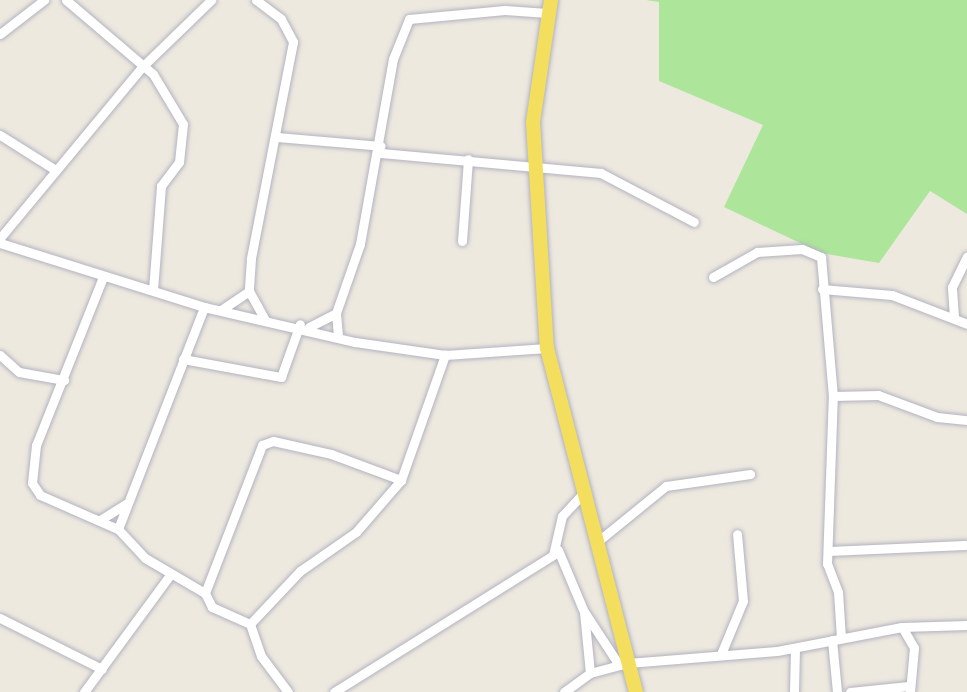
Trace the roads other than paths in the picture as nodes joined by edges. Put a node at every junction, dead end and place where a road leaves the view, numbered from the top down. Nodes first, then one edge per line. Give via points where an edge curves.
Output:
1 (44, 0) edge
2 (66, 0) edge
3 (211, 0) edge
4 (256, 0) edge
5 (549, 7) edge
6 (0, 34) edge
7 (143, 66) junction
8 (0, 135) edge
9 (277, 137) junction
10 (381, 150) junction
11 (468, 159) junction
12 (534, 163) junction
13 (54, 169) junction
14 (694, 222) dead end
15 (0, 240) edge
16 (462, 241) dead end
17 (967, 256) edge
18 (103, 277) junction
19 (713, 277) dead end
20 (822, 289) junction
21 (153, 290) junction
22 (249, 291) junction
23 (204, 307) junction
24 (221, 310) junction
25 (336, 313) junction
26 (954, 317) junction
27 (265, 320) junction
28 (967, 324) edge
29 (304, 326) junction
30 (338, 336) junction
31 (547, 348) junction
32 (0, 355) edge
33 (445, 355) junction
34 (183, 359) junction
35 (64, 380) junction
36 (833, 396) junction
37 (967, 420) edge
38 (750, 474) dead end
39 (401, 480) junction
40 (584, 492) junction
41 (127, 503) junction
42 (100, 520) junction
43 (118, 529) junction
44 (737, 534) dead end
45 (597, 542) junction
46 (965, 545) dead end
47 (558, 550) junction
48 (828, 551) junction
49 (170, 575) junction
50 (205, 593) junction
51 (583, 612) junction
52 (0, 618) edge
53 (250, 624) junction
54 (967, 625) edge
55 (902, 627) junction
56 (836, 639) junction
57 (795, 649) junction
58 (722, 654) junction
59 (623, 664) junction
60 (102, 668) junction
61 (590, 673) junction
62 (910, 689) edge
63 (84, 692) edge
64 (288, 692) edge
65 (334, 692) edge
66 (564, 692) edge
67 (636, 692) edge
68 (794, 692) edge
69 (837, 692) edge
70 (850, 692) edge

1 - 6 street
2 - 7 street
3 - 7 street
4 - 9 street via 292,36
5 - 10 street via 409,19 393,59
5 - 12 main road via 533,122
7 - 13 street
7 - 21 street via 169,95 185,138 179,162 162,186
8 - 13 street
9 - 10 street
9 - 22 street
10 - 11 street
10 - 25 street
11 - 12 street
11 - 16 street
12 - 14 street via 615,178
12 - 31 main road
13 - 15 street
15 - 18 street
17 - 26 street via 952,287
18 - 21 street
18 - 35 street
19 - 20 street via 757,252 802,249 822,260
20 - 26 street via 892,295
20 - 36 street
21 - 23 street
22 - 24 street
22 - 27 street
23 - 24 street
23 - 34 street
24 - 27 street
25 - 29 street
25 - 30 street
26 - 28 street
27 - 29 street
29 - 30 street
29 - 34 street via 281,377
30 - 33 street
31 - 33 street
31 - 40 main road
32 - 35 street via 19,372
33 - 39 street
34 - 41 street
35 - 42 street via 36,445 32,483 40,495
36 - 37 street via 878,395 937,417
36 - 48 street
38 - 45 street via 666,486
39 - 50 street via 331,454 264,444
39 - 53 street via 356,532 300,571
40 - 45 main road
40 - 47 street via 562,516
41 - 42 street
41 - 43 street
42 - 43 street
43 - 49 street
44 - 58 street via 743,601
45 - 59 main road
46 - 48 street
47 - 51 street
47 - 65 street
48 - 56 street
49 - 50 street
49 - 60 street
50 - 53 street via 212,607
51 - 59 street
51 - 61 street
52 - 60 street
53 - 64 street via 257,649
54 - 55 street
55 - 56 street
55 - 62 street via 914,648
56 - 57 street
56 - 69 street
57 - 58 street
57 - 68 street
58 - 59 street
59 - 61 street
59 - 67 main road
60 - 63 street
61 - 66 street
62 - 70 street

